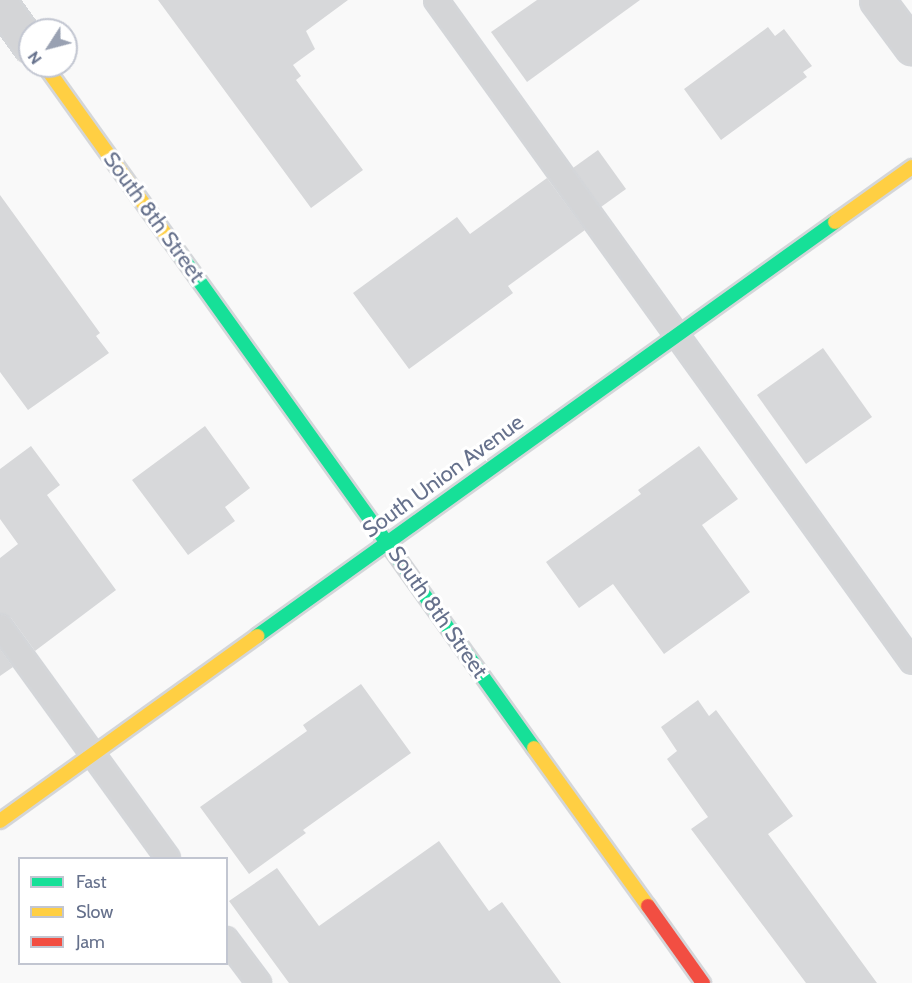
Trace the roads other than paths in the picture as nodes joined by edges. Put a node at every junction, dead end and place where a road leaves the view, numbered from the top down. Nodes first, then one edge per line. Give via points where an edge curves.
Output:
1 (436, 0) edge
2 (877, 0) edge
3 (0, 3) edge
4 (18, 28) edge
5 (912, 47) edge
6 (54, 78) edge
7 (912, 166) edge
8 (675, 335) junction
9 (388, 542) junction
10 (0, 626) edge
11 (912, 662) edge
12 (93, 756) junction
13 (0, 821) edge
14 (167, 857) edge
15 (228, 942) edge
16 (259, 983) edge
17 (703, 983) edge

1 - 8 lane
2 - 5 street
3 - 4 street
6 - 9 main road, South 8th Street
7 - 8 main road, South Union Avenue
8 - 9 main road, South Union Avenue
8 - 11 lane
9 - 12 main road, South Union Avenue
9 - 17 main road, South 8th Street
10 - 12 lane
12 - 13 main road, South Union Avenue
12 - 14 lane
15 - 16 lane

